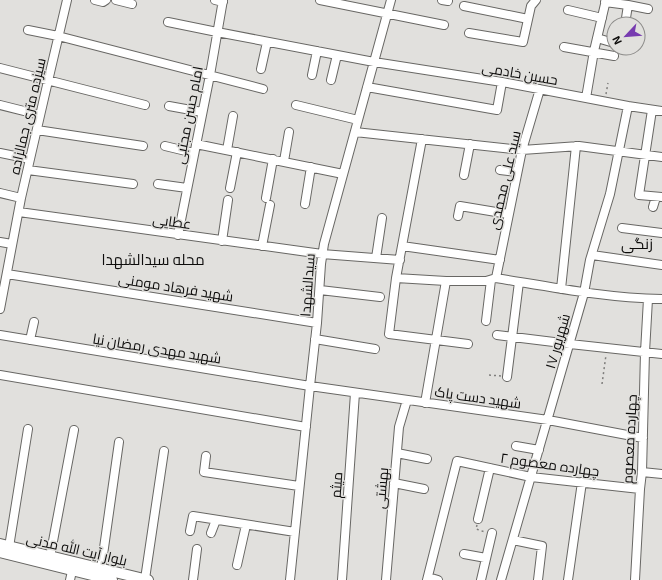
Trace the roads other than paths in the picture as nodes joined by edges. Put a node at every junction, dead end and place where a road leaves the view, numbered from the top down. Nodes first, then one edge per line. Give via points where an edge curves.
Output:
1 (67, 0) edge
2 (95, 0) edge
3 (106, 0) edge
4 (116, 0) edge
5 (320, 0) edge
6 (391, 0) edge
7 (536, 0) edge
8 (220, 1) edge
9 (606, 1) edge
10 (132, 4) dead end
11 (464, 6) dead end
12 (628, 6) junction
13 (648, 9) dead end
14 (568, 10) dead end
15 (387, 14) junction
16 (626, 16) edge
17 (602, 18) junction
18 (528, 19) junction
19 (168, 22) dead end
20 (444, 25) dead end
21 (28, 30) dead end
22 (217, 32) junction
23 (470, 33) dead end
24 (58, 36) junction
25 (597, 38) junction
26 (606, 41) edge
27 (267, 42) junction
28 (564, 47) dead end
29 (317, 51) junction
30 (594, 51) junction
31 (606, 54) edge
32 (337, 55) junction
33 (374, 62) junction
34 (0, 68) edge
35 (261, 69) dead end
36 (210, 75) junction
37 (312, 75) dead end
38 (48, 80) junction
39 (331, 80) dead end
40 (502, 82) junction
41 (367, 87) junction
42 (263, 89) dead end
43 (540, 89) junction
44 (586, 98) junction
45 (0, 105) edge
46 (145, 105) dead end
47 (296, 105) dead end
48 (169, 106) dead end
49 (628, 106) junction
50 (652, 110) junction
51 (662, 111) edge
52 (202, 112) junction
53 (40, 115) junction
54 (233, 116) dead end
55 (358, 120) junction
56 (37, 130) junction
57 (289, 132) dead end
58 (355, 132) junction
59 (422, 139) junction
60 (196, 144) junction
61 (470, 144) junction
62 (143, 146) dead end
63 (165, 146) dead end
64 (576, 146) junction
65 (226, 150) junction
66 (522, 150) junction
67 (237, 152) junction
68 (619, 152) junction
69 (0, 153) edge
70 (194, 153) junction
71 (645, 155) junction
72 (662, 158) edge
73 (30, 159) junction
74 (273, 159) junction
75 (284, 161) junction
76 (312, 167) junction
77 (28, 170) junction
78 (500, 170) dead end
79 (517, 172) junction
80 (343, 174) junction
81 (464, 176) dead end
82 (133, 184) dead end
83 (158, 184) dead end
84 (188, 188) junction
85 (230, 188) dead end
86 (0, 193) edge
87 (659, 197) edge
88 (21, 198) junction
89 (228, 200) dead end
90 (305, 204) dead end
91 (653, 207) dead end
92 (19, 212) junction
93 (508, 214) junction
94 (458, 216) dead end
95 (382, 218) dead end
96 (622, 228) dead end
97 (662, 233) edge
98 (178, 235) junction
99 (222, 240) junction
100 (0, 242) edge
101 (12, 244) junction
102 (262, 246) junction
103 (402, 246) junction
104 (322, 254) junction
105 (592, 255) junction
106 (376, 258) junction
107 (400, 260) junction
108 (500, 260) junction
109 (662, 264) edge
110 (7, 274) junction
111 (396, 278) junction
112 (494, 279) junction
113 (446, 280) junction
114 (519, 282) junction
115 (2, 285) edge
116 (561, 289) junction
117 (320, 290) junction
118 (584, 293) junction
119 (380, 297) dead end
120 (648, 299) junction
121 (662, 299) edge
122 (0, 309) edge
123 (486, 321) dead end
124 (34, 322) dead end
125 (317, 323) junction
126 (497, 334) dead end
127 (0, 336) edge
128 (512, 336) junction
129 (316, 339) junction
130 (30, 340) junction
131 (436, 340) junction
132 (468, 344) dead end
133 (570, 344) junction
134 (375, 349) dead end
135 (645, 352) junction
136 (662, 354) edge
137 (0, 375) edge
138 (507, 377) road end
139 (310, 386) junction
140 (355, 393) junction
141 (407, 400) junction
142 (425, 403) junction
143 (548, 420) junction
144 (306, 427) junction
145 (28, 429) dead end
146 (74, 430) dead end
147 (643, 438) junction
148 (119, 442) dead end
149 (516, 446) dead end
150 (539, 450) junction
151 (164, 451) dead end
152 (397, 453) junction
153 (206, 456) dead end
154 (427, 459) dead end
155 (490, 468) junction
156 (642, 472) junction
157 (662, 474) edge
158 (531, 477) junction
159 (582, 482) junction
160 (394, 484) junction
161 (299, 486) junction
162 (424, 489) dead end
163 (640, 489) junction
164 (478, 519) road end
165 (216, 520) junction
166 (246, 524) junction
167 (190, 531) dead end
168 (295, 532) junction
169 (211, 533) dead end
170 (492, 533) road end
171 (513, 540) junction
172 (4, 546) edge
173 (197, 549) dead end
174 (0, 552) edge
175 (464, 554) dead end
176 (50, 557) junction
177 (486, 558) junction
178 (237, 565) dead end
179 (101, 569) junction
180 (71, 575) edge
181 (427, 579) edge
182 (112, 580) edge
183 (146, 580) edge
184 (193, 580) edge
185 (290, 580) edge
186 (342, 580) edge
187 (386, 580) edge
188 (438, 580) edge
189 (481, 580) edge
190 (501, 580) edge
191 (538, 580) edge
192 (568, 580) edge
193 (635, 580) edge

1 - 24 street, سیزده متری جمالزاده
2 - 3 street
4 - 10 street
5 - 15 street
6 - 15 street, سیدالشهدا
7 - 18 street via 531,6
8 - 22 street, امام حسن مجتبی
9 - 12 street
9 - 17 street
11 - 18 street
12 - 13 street
12 - 16 street
14 - 17 street
15 - 20 street
15 - 33 street, سیدالشهدا
17 - 25 street
18 - 23 street via 523,42
19 - 22 street, حسین خادمی
21 - 24 street
22 - 27 street, حسین خادمی
22 - 36 street, امام حسن مجتبی
24 - 36 street
24 - 38 street, سیزده متری جمالزاده
25 - 26 street
25 - 30 street
27 - 29 street, حسین خادمی
27 - 35 street
28 - 30 street
29 - 32 street, حسین خادمی
29 - 37 street
30 - 31 street
30 - 44 street
32 - 33 street, حسین خادمی
32 - 39 street
33 - 40 street, حسین خادمی
33 - 41 street, سیدالشهدا
34 - 38 street
36 - 42 street
36 - 52 street, امام حسن مجتبی
38 - 46 street
38 - 53 street, سیزده متری جمالزاده
40 - 41 street via 497,110
40 - 43 street, حسین خادمی
41 - 55 street, سیدالشهدا
43 - 44 street, حسین خادمی
43 - 66 street, سید علی محمدی
44 - 49 street, حسین خادمی
45 - 53 street
47 - 55 street
48 - 52 street
49 - 50 street, حسین خادمی
49 - 68 street, ۱۷ شهریور
50 - 51 street, حسین خادمی
50 - 71 street
52 - 60 street, امام حسن مجتبی
53 - 56 street, سیزده متری جمالزاده
54 - 65 street
55 - 58 street, سیدالشهدا
56 - 62 street
56 - 73 street, سیزده متری جمالزاده
57 - 75 street
58 - 59 street
58 - 80 street, سیدالشهدا
59 - 61 street
59 - 103 street
60 - 65 street
60 - 70 street, امام حسن مجتبی
61 - 66 street
61 - 81 street
63 - 70 street
64 - 66 street
64 - 68 street
64 - 116 street
65 - 67 street
66 - 79 street, سید علی محمدی
67 - 74 street
67 - 85 street
68 - 71 street
68 - 105 street, ۱۷ شهریور
69 - 73 street
70 - 84 street, امام حسن مجتبی
71 - 72 street
71 - 87 street via 639,195
73 - 77 street, سیزده متری جمالزاده
74 - 75 street
74 - 102 street
75 - 76 street
76 - 80 street
76 - 90 street
77 - 82 street
77 - 88 street, سیزده متری جمالزاده
78 - 79 street
79 - 93 street, سید علی محمدی
80 - 104 street, سیدالشهدا
83 - 84 street
84 - 98 street, امام حسن مجتبی
86 - 88 street
87 - 91 street
88 - 92 street, سیزده متری جمالزاده
89 - 99 street
92 - 98 street, عطایی
92 - 101 street, سیزده متری جمالزاده
93 - 94 street via 460,206
93 - 108 street, سید علی محمدی
95 - 106 street
96 - 97 street
98 - 99 street, عطایی
99 - 102 street, عطایی
100 - 101 street
101 - 110 street, سیزده متری جمالزاده
102 - 104 street, عطایی
103 - 107 street
103 - 108 street
104 - 106 street, عطایی
104 - 117 street, سیدالشهدا
105 - 109 street
105 - 118 street, ۱۷ شهریور
106 - 107 street, عطایی
107 - 111 street
108 - 112 street, سید علی محمدی
110 - 115 street, سیزده متری جمالزاده
110 - 125 street, شهید فرهاد مومنی
111 - 113 street
111 - 131 street via 389,334
112 - 113 street
112 - 114 street
112 - 123 street, سید علی محمدی
113 - 131 street
114 - 116 street
114 - 128 street
115 - 122 street, سیزده متری جمالزاده
116 - 118 street
117 - 119 street
117 - 125 street, سیدالشهدا
118 - 120 street
118 - 133 street, ۱۷ شهریور
120 - 121 street
120 - 135 street, چهارده معصوم
124 - 130 street
125 - 129 street, سیدالشهدا
126 - 128 street
127 - 130 street, شهید مهدی رمضان نیا
128 - 133 street
128 - 138 street
129 - 134 street
129 - 139 street, سیدالشهدا
130 - 139 street, شهید مهدی رمضان نیا
131 - 132 street
131 - 142 street
133 - 135 street
133 - 143 street, ۱۷ شهریور
135 - 136 street
135 - 147 street, چهارده معصوم
137 - 144 street
139 - 140 street, شهید دست پاک
139 - 144 street, سیدالشهدا
140 - 141 street, شهید دست پاک
140 - 186 street, میثم
141 - 142 street, شهید دست پاک
141 - 152 street, بهشتی via 399,427
142 - 143 street, شهید دست پاک
143 - 147 street, شهید دست پاک
143 - 150 street, ۱۷ شهریور
144 - 161 street, سیدالشهدا
145 - 172 street
146 - 176 street
147 - 156 street, چهارده معصوم
148 - 179 street
149 - 150 street
150 - 158 street, ۱۷ شهریور
151 - 183 street
152 - 154 street
152 - 160 street, بهشتی
153 - 161 street via 204,472
155 - 158 street, چهارده معصوم ۲
155 - 164 street
155 - 181 street, چهارده معصوم ۲ via 457,461
156 - 157 street
156 - 163 street, چهارده معصوم
158 - 159 street, چهارده معصوم ۲
158 - 171 street, ۱۷ شهریور
159 - 163 street, چهارده معصوم ۲
159 - 192 street
160 - 162 street
160 - 187 street, بهشتی
161 - 168 street, سیدالشهدا
163 - 193 street, چهارده معصوم
165 - 166 street
165 - 167 street via 193,516
165 - 169 street
166 - 168 street
166 - 178 street
168 - 185 street, سیدالشهدا
170 - 177 street
171 - 190 street, ۱۷ شهریور
171 - 191 street via 542,546
172 - 176 main road, بلوار آیت الله مدنی
173 - 184 street
174 - 180 main road, بلوار آیت الله مدنی
175 - 177 street
176 - 179 main road, بلوار آیت الله مدنی
177 - 189 street
179 - 183 main road, بلوار آیت الله مدنی
180 - 182 main road, بلوار آیت الله مدنی
181 - 188 street

